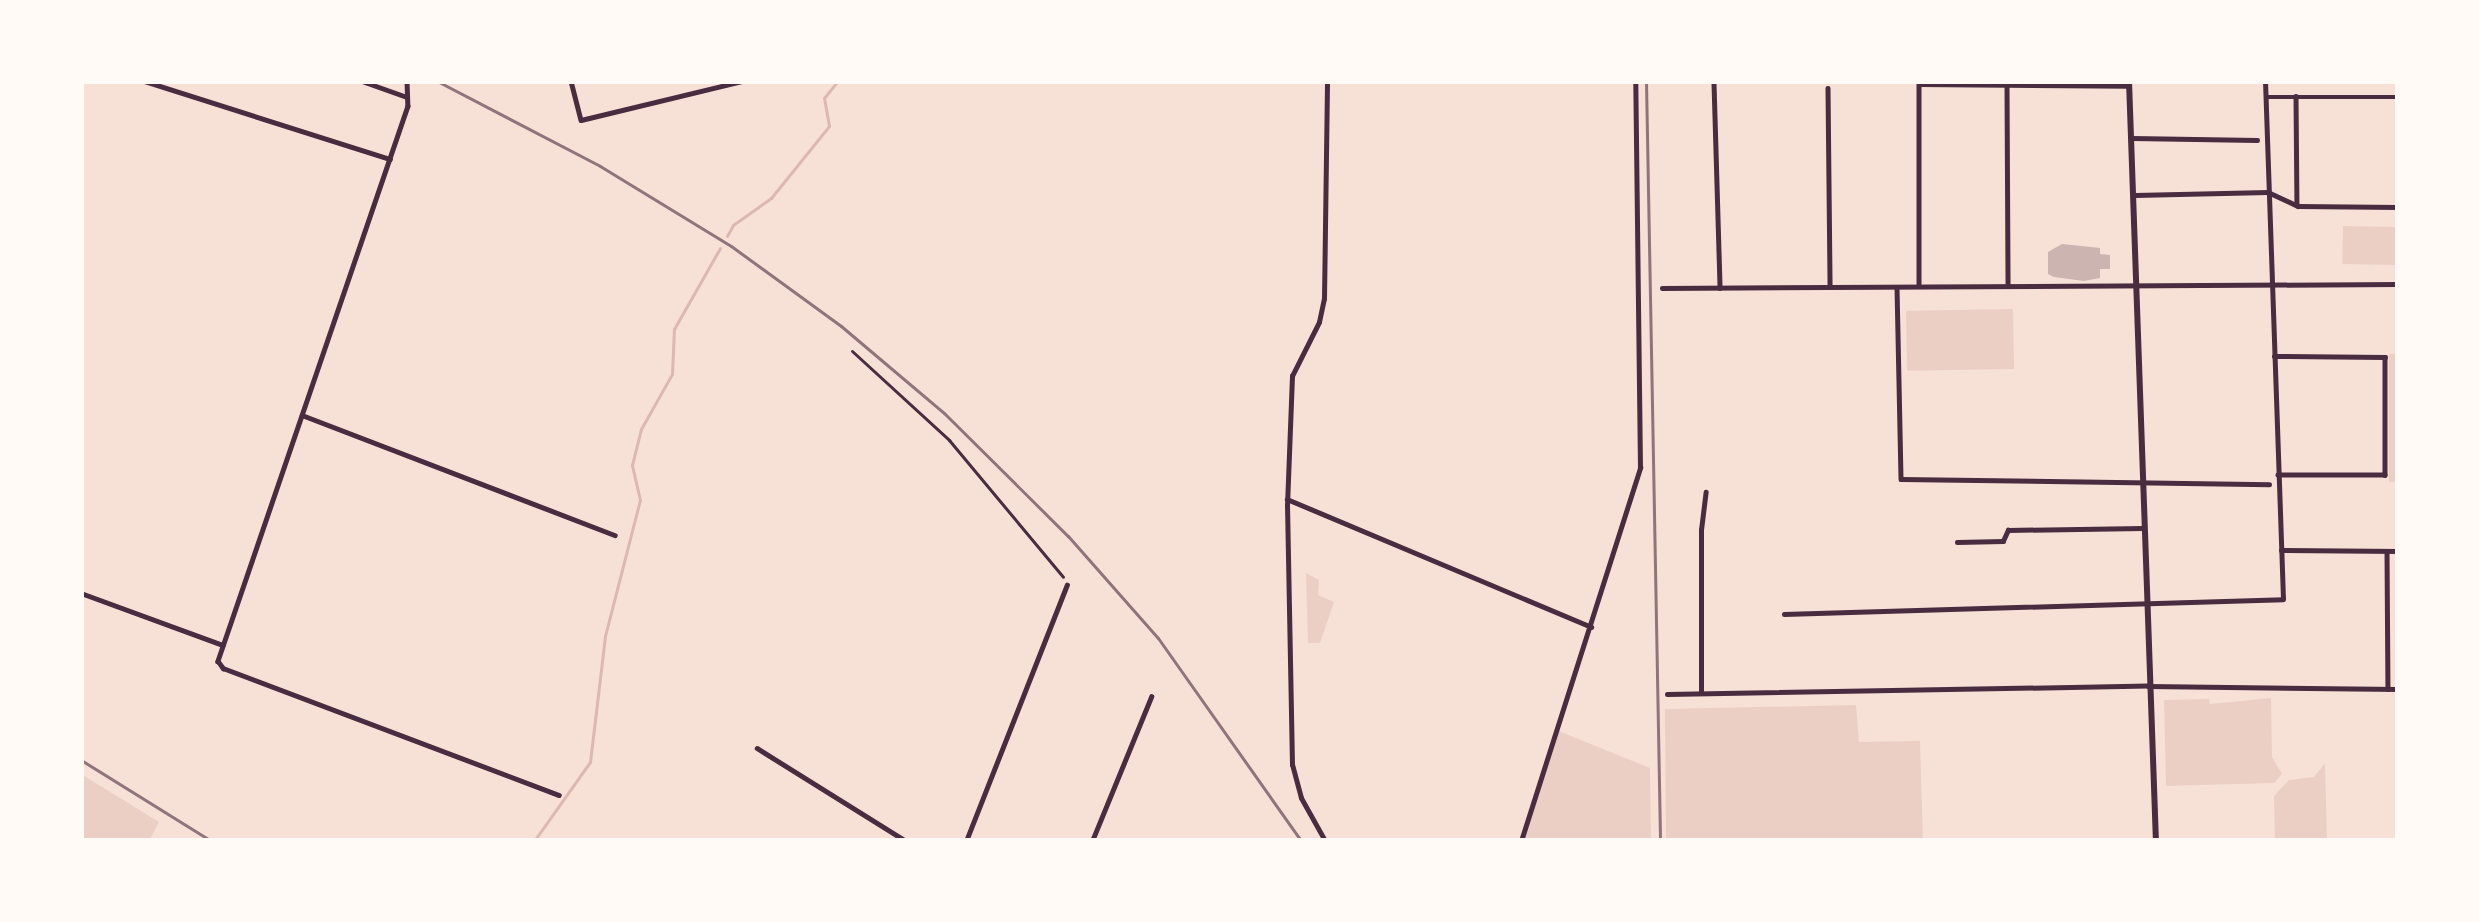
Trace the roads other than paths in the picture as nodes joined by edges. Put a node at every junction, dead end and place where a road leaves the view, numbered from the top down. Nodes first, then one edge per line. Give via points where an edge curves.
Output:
1 (144, 81) edge
2 (362, 81) edge
3 (407, 81) edge
4 (571, 81) edge
5 (742, 81) edge
6 (1327, 81) edge
7 (1635, 81) edge
8 (2265, 81) edge
9 (1714, 82) edge
10 (1919, 83) edge
11 (1977, 83) edge
12 (2039, 83) edge
13 (2129, 84) edge
14 (2007, 85) junction
15 (1828, 88) dead end
16 (2296, 96) junction
17 (2265, 97) junction
18 (2398, 97) edge
19 (409, 98) junction
20 (2132, 138) junction
21 (2257, 140) dead end
22 (390, 159) junction
23 (2268, 192) junction
24 (2135, 195) junction
25 (2297, 206) junction
26 (2398, 207) edge
27 (2272, 284) junction
28 (2398, 284) edge
29 (2137, 285) junction
30 (2008, 286) junction
31 (1831, 287) junction
32 (1897, 287) junction
33 (1919, 287) junction
34 (1662, 288) dead end
35 (1720, 288) junction
36 (2274, 356) junction
37 (302, 415) junction
38 (2278, 475) junction
39 (2142, 484) junction
40 (2269, 484) dead end
41 (1706, 492) dead end
42 (1287, 499) junction
43 (2142, 528) junction
44 (615, 535) dead end
45 (1957, 542) dead end
46 (2281, 550) junction
47 (2387, 551) junction
48 (2398, 551) edge
49 (1067, 585) road end
50 (81, 592) edge
51 (2146, 601) junction
52 (1784, 614) dead end
53 (1592, 627) junction
54 (223, 645) junction
55 (2148, 686) junction
56 (2389, 689) junction
57 (2398, 689) edge
58 (1701, 693) junction
59 (1667, 694) dead end
60 (1151, 698) dead end
61 (757, 748) dead end
62 (559, 795) dead end
63 (906, 841) edge
64 (966, 841) edge
65 (1091, 841) edge
66 (1325, 841) edge
67 (1521, 841) edge
68 (2156, 841) edge

1 - 22 street
2 - 19 street
3 - 19 street
4 - 5 street via 581,120
6 - 42 street via 1324,299 1292,376
7 - 53 street via 1641,455
8 - 17 street
9 - 35 street
10 - 11 street
10 - 33 street
11 - 14 street
12 - 13 street
12 - 14 street
13 - 20 street
14 - 30 street
15 - 31 street
16 - 17 street
16 - 18 street
16 - 25 street
17 - 23 street
19 - 22 street
20 - 21 street
20 - 24 street
22 - 37 street
23 - 24 street
23 - 25 street
23 - 27 street
24 - 29 street
25 - 26 street
27 - 28 street
27 - 29 street
27 - 36 street
29 - 30 street
29 - 39 street
30 - 33 street
31 - 32 street
31 - 35 street
32 - 33 street
32 - 39 street via 1901,479
34 - 35 street
36 - 38 street
36 - 38 street via 2385,357 2385,475
37 - 44 street
37 - 54 street
38 - 46 street
39 - 40 street
39 - 43 street
41 - 58 street
42 - 53 street
42 - 66 street via 1292,765
43 - 45 street via 2008,530 2002,541
43 - 51 street
46 - 47 street
46 - 51 street via 2283,599
47 - 48 street
47 - 56 street
49 - 64 street
50 - 54 street
51 - 52 street
51 - 55 street
53 - 67 street
54 - 62 street via 223,668
55 - 56 street
55 - 58 street
55 - 68 street
56 - 57 street
58 - 59 street
60 - 65 street
61 - 63 street

